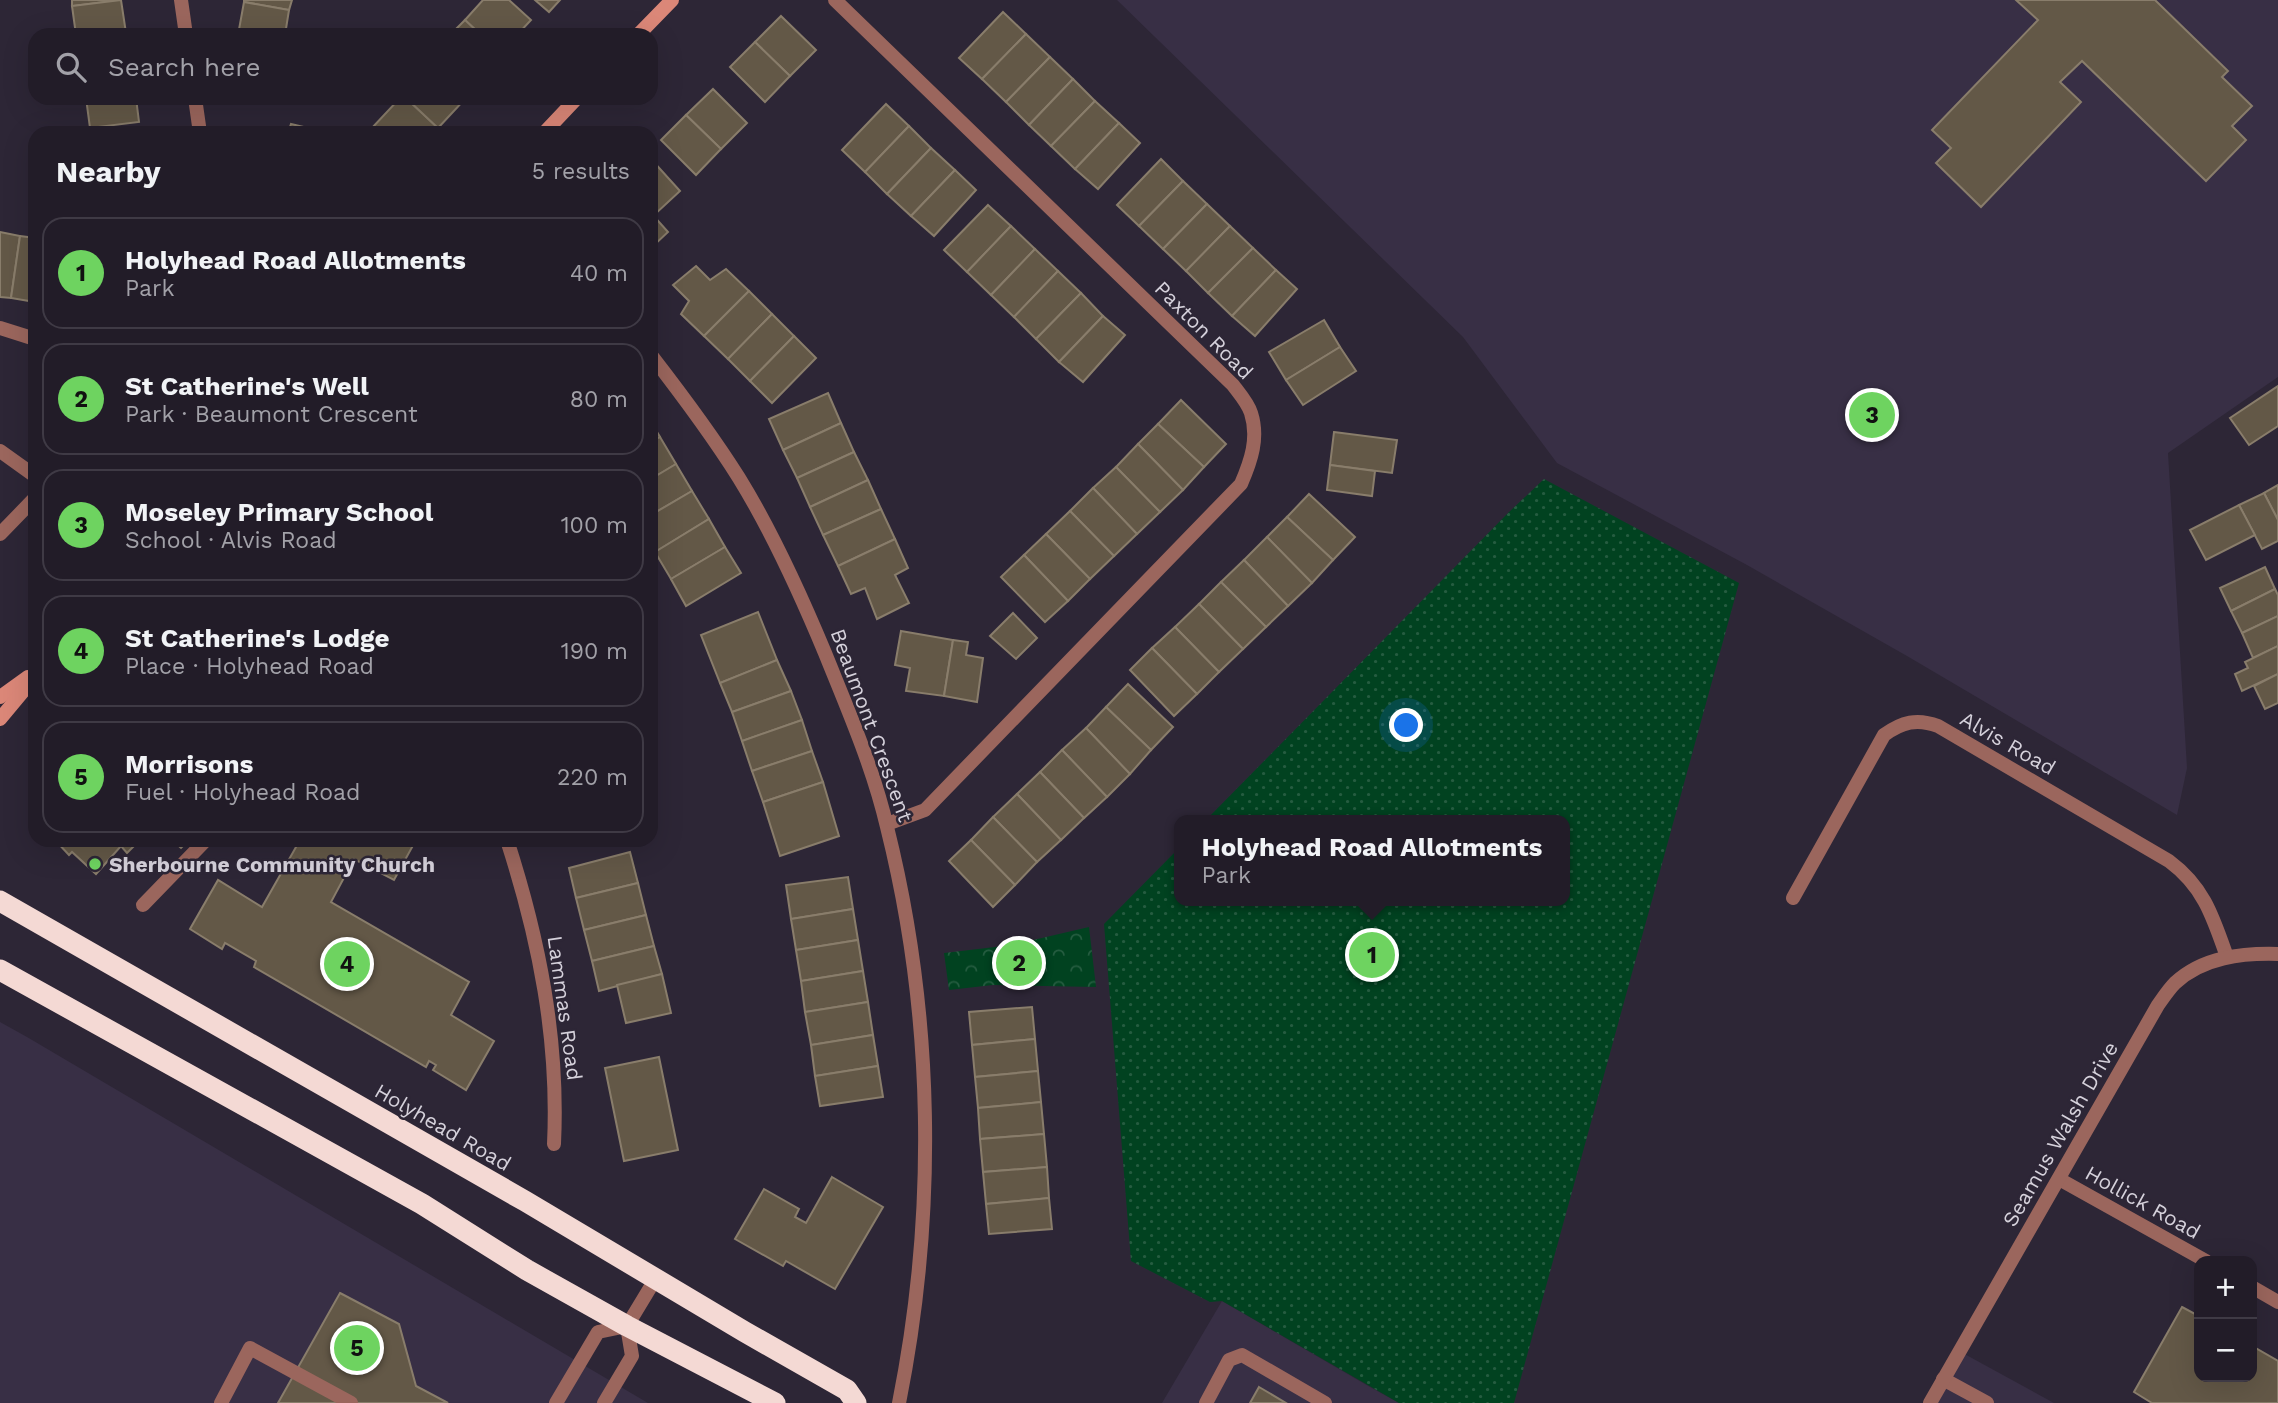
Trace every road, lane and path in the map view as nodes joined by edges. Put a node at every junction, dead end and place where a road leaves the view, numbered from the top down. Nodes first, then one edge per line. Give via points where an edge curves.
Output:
1 (181, 0) edge
2 (671, 0) edge
3 (835, 0) edge
4 (185, 28) edge
5 (645, 28) edge
6 (196, 105) edge
7 (570, 105) edge
8 (199, 126) edge
9 (551, 126) edge
10 (0, 328) edge
11 (28, 337) edge
12 (658, 364) edge
13 (0, 451) edge
14 (28, 471) edge
15 (28, 505) edge
16 (0, 534) edge
17 (28, 678) edge
18 (28, 683) edge
19 (0, 696) edge
20 (0, 719) edge
21 (887, 824) junction
22 (199, 847) edge
23 (509, 847) edge
24 (1793, 898) dead end
25 (0, 901) edge
26 (143, 905) dead end
27 (2278, 954) edge
28 (2227, 957) junction
29 (0, 970) edge
30 (554, 1144) dead end
31 (2059, 1179) junction
32 (2197, 1256) edge
33 (656, 1278) junction
34 (2257, 1290) edge
35 (2278, 1302) edge
36 (627, 1326) junction
37 (1943, 1379) junction
38 (221, 1403) edge
39 (351, 1403) edge
40 (556, 1403) edge
41 (604, 1403) edge
42 (775, 1403) edge
43 (856, 1403) edge
44 (900, 1403) edge
45 (1206, 1403) edge
46 (1325, 1403) edge
47 (1930, 1403) edge
48 (1987, 1403) edge

1 - 4 street
2 - 5 main road
3 - 21 street, Paxton Road via 1233,385 1251,411 1255,436 1241,484 925,810
6 - 8 street
7 - 9 main road
10 - 11 street
12 - 21 street, Beaumont Crescent via 765,524 836,680
13 - 14 street
15 - 16 street
17 - 19 main road
18 - 20 main road
21 - 44 street, Beaumont Crescent via 907,916 925,1095 919,1278
22 - 26 street
23 - 30 street, Lammas Road via 546,987 553,1040
24 - 28 street, Alvis Road via 1884,735 1902,723 1926,722 2184,872 2205,899
25 - 33 highway, Holyhead Road
27 - 28 street, Seamus Walsh Drive
28 - 31 street, Seamus Walsh Drive via 2176,983 2158,1004
29 - 36 highway via 422,1204
31 - 32 street, Hollick Road
31 - 37 street, Seamus Walsh Drive
33 - 36 street
33 - 43 highway, Holyhead Road via 847,1390
34 - 35 street
36 - 40 street via 598,1332
36 - 41 street via 632,1356
36 - 42 highway
37 - 47 street, Seamus Walsh Drive
37 - 48 street
38 - 39 street via 250,1348
45 - 46 street via 1229,1360 1242,1355

